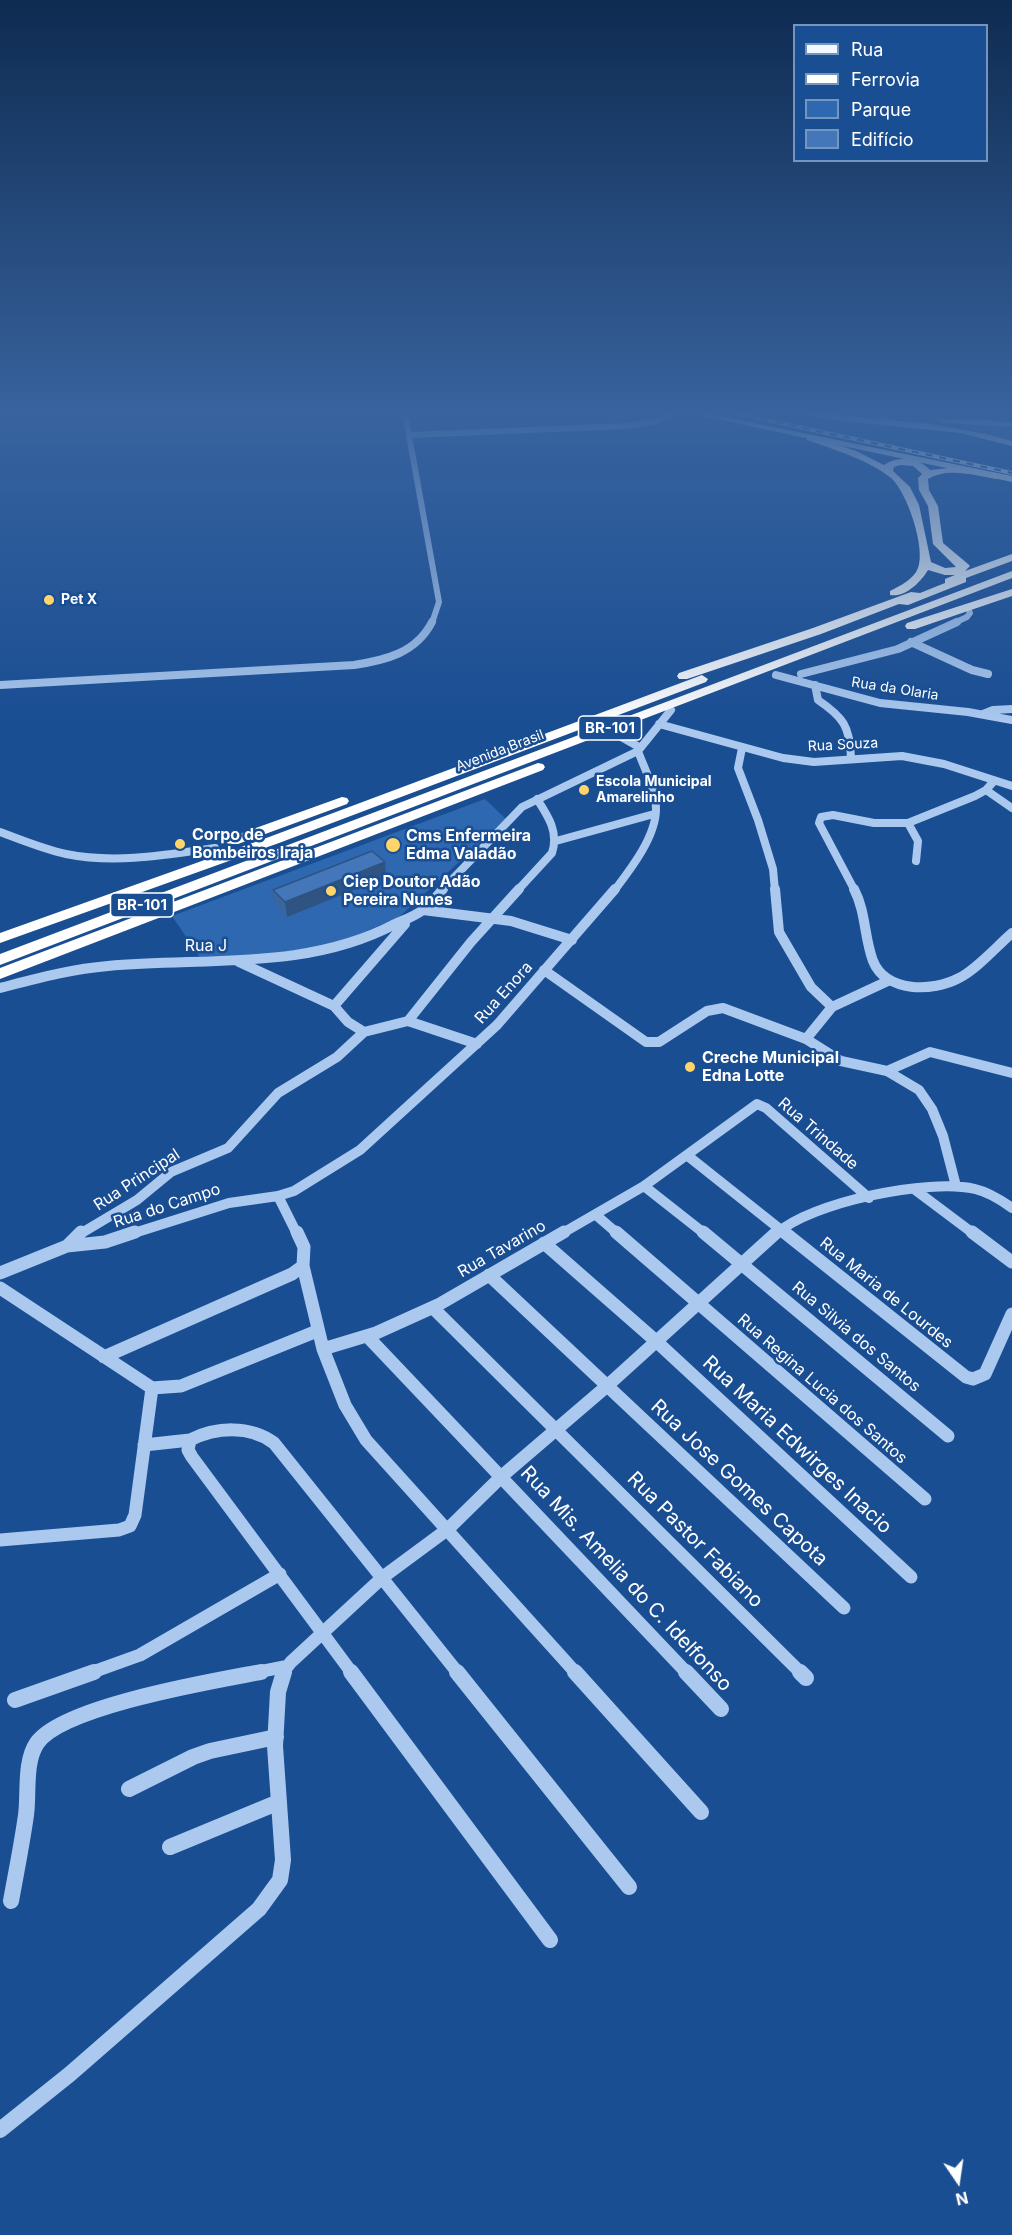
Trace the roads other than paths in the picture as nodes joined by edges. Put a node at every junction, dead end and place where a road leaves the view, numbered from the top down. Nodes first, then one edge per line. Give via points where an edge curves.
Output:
1 (424, 517) edge
2 (918, 517) edge
3 (934, 517) edge
4 (956, 557) junction
5 (1011, 559) edge
6 (926, 562) junction
7 (1012, 574) edge
8 (1011, 592) edge
9 (936, 604) junction
10 (968, 608) junction
11 (930, 619) junction
12 (942, 627) junction
13 (807, 641) junction
14 (911, 642) junction
15 (844, 648) junction
16 (708, 667) junction
17 (800, 674) junction
18 (988, 674) dead end
19 (77, 680) junction
20 (0, 681) edge
21 (662, 683) junction
22 (0, 685) edge
23 (815, 685) junction
24 (1012, 709) edge
25 (671, 710) junction
26 (982, 714) junction
27 (1012, 720) edge
28 (659, 724) junction
29 (616, 734) junction
30 (742, 748) junction
31 (639, 749) junction
32 (851, 758) junction
33 (409, 776) junction
34 (994, 781) junction
35 (1012, 786) edge
36 (986, 790) junction
37 (537, 799) junction
38 (1012, 808) edge
39 (654, 814) junction
40 (908, 823) junction
41 (0, 832) edge
42 (556, 841) junction
43 (215, 848) junction
44 (916, 861) dead end
45 (184, 872) junction
46 (423, 910) junction
47 (493, 918) junction
48 (409, 919) junction
49 (0, 926) edge
50 (1011, 936) edge
51 (0, 938) edge
52 (572, 940) junction
53 (0, 960) edge
54 (237, 961) junction
55 (544, 970) junction
56 (0, 974) edge
57 (890, 980) junction
58 (0, 988) edge
59 (334, 1006) junction
60 (832, 1008) junction
61 (408, 1021) junction
62 (364, 1032) junction
63 (806, 1039) junction
64 (477, 1044) junction
65 (887, 1071) junction
66 (1012, 1073) edge
67 (688, 1156) junction
68 (644, 1185) junction
69 (956, 1186) junction
70 (914, 1189) junction
71 (278, 1196) junction
72 (869, 1198) junction
73 (1012, 1208) edge
74 (596, 1215) junction
75 (781, 1229) junction
76 (544, 1243) junction
77 (67, 1246) junction
78 (1012, 1262) edge
79 (743, 1264) junction
80 (303, 1266) junction
81 (0, 1273) edge
82 (489, 1275) junction
83 (0, 1288) edge
84 (698, 1304) junction
85 (433, 1308) junction
86 (1012, 1314) edge
87 (317, 1331) junction
88 (367, 1336) junction
89 (657, 1342) junction
90 (323, 1349) junction
91 (104, 1357) junction
92 (607, 1386) junction
93 (152, 1388) junction
94 (556, 1430) junction
95 (948, 1436) dead end
96 (190, 1440) junction
97 (144, 1444) junction
98 (502, 1476) junction
99 (925, 1499) dead end
100 (448, 1529) junction
101 (0, 1540) edge
102 (280, 1574) junction
103 (383, 1577) junction
104 (911, 1577) dead end
105 (844, 1608) dead end
106 (323, 1632) junction
107 (288, 1666) junction
108 (806, 1678) dead end
109 (15, 1700) dead end
110 (721, 1709) dead end
111 (276, 1737) junction
112 (129, 1789) dead end
113 (279, 1802) junction
114 (701, 1812) dead end
115 (170, 1847) dead end
116 (629, 1887) dead end
117 (11, 1901) dead end
118 (550, 1940) dead end
119 (0, 2130) edge

1 - 19 street via 439,602 432,627 424,637 395,657 354,665
2 - 6 highway
3 - 4 highway via 938,544
4 - 5 highway via 977,561
4 - 6 highway via 964,566 957,571 940,571
5 - 13 highway, Avenida Brasil / BR-101
5 - 16 highway, Avenida Brasil
6 - 16 highway, Avenida Brasil via 910,584 878,600 723,657
7 - 9 highway, Avenida Brasil / BR-101
8 - 10 highway, Avenida Brasil
8 - 11 highway, Avenida Brasil
9 - 15 highway
9 - 53 highway, Avenida Brasil / BR-101
10 - 11 highway, Avenida Brasil
10 - 12 street via 967,617
11 - 12 street
11 - 15 highway, Avenida Brasil
12 - 14 street
13 - 21 highway
13 - 45 highway, Avenida Brasil / BR-101
14 - 17 street
14 - 18 street
15 - 17 highway, Avenida Brasil / BR-101
16 - 21 highway, Avenida Brasil
17 - 23 street, Rua da Olaria
17 - 25 highway, Avenida Brasil / BR-101 via 776,675
19 - 20 street
19 - 22 street
21 - 33 highway, Avenida Brasil / BR-101
23 - 26 street, Rua da Olaria via 880,703
23 - 32 street via 818,700 833,709 844,723
24 - 26 street
25 - 28 street
25 - 29 highway, Avenida Brasil / BR-101
26 - 27 street, Rua da Olaria
28 - 30 street, Rua Souza
28 - 31 street
29 - 31 street
29 - 56 highway, Avenida Brasil / BR-101 via 493,786
30 - 32 street, Rua Souza via 801,760
30 - 60 street via 738,768 773,869 779,932 811,987
31 - 37 street, Rua J
31 - 39 street, Rua Enora via 656,804
32 - 34 street, Rua Souza via 916,758
33 - 43 highway, Avenida Brasil / BR-101
33 - 45 highway via 376,794
34 - 35 street, Rua Souza
34 - 36 street
36 - 38 street
36 - 40 street
37 - 42 street via 550,819
37 - 46 street, Rua J via 516,813
39 - 42 street
39 - 52 street, Rua Enora via 636,863
40 - 44 street via 918,836
40 - 57 street via 874,823 829,815 819,820 863,909 874,963
41 - 43 street via 50,851 106,859
42 - 47 street via 549,859
43 - 49 highway, Avenida Brasil / BR-101
45 - 51 highway, Avenida Brasil / BR-101
46 - 47 street
46 - 48 street, Rua J
47 - 52 street
47 - 61 street
48 - 54 street, Rua J via 373,936 324,951
48 - 59 street, Rua J
50 - 57 street via 950,982 920,986
52 - 55 street, Rua Enora
54 - 58 street, Rua J via 105,966
54 - 59 street
55 - 63 street via 652,1043 666,1039 715,1008
55 - 64 street, Rua Enora
57 - 60 street
59 - 62 street via 348,1023
60 - 63 street
61 - 62 street
61 - 64 street
62 - 77 street, Rua Principal via 332,1061 278,1093 228,1148 171,1172 137,1200 83,1231
63 - 65 street via 841,1061
64 - 71 street, Rua Enora via 346,1161 308,1185
65 - 66 street via 930,1052
65 - 69 street via 919,1090 932,1109
67 - 68 street, Rua Tavarino
67 - 72 street, Rua Trindade via 748,1109 760,1105
67 - 75 street, Rua Maria de Lourdes
68 - 74 street, Rua Tavarino
68 - 79 street, Rua Silvia dos Santos
69 - 70 street
69 - 73 street via 974,1188
70 - 72 street
70 - 78 street
71 - 77 street, Rua do Campo via 229,1203 105,1242
71 - 80 street via 304,1247
72 - 75 street via 813,1212
74 - 76 street, Rua Tavarino
74 - 84 street, Rua Regina Lucia dos Santos
75 - 79 street
75 - 86 street, Rua Maria de Lourdes via 959,1373 973,1379 985,1374
76 - 82 street, Rua Tavarino
76 - 89 street, Rua Maria Edwirges Inacio
77 - 81 street, Rua do Campo
79 - 84 street
79 - 95 street, Rua Silvia dos Santos
80 - 87 street
80 - 91 street
82 - 85 street, Rua Tavarino
82 - 92 street, Rua Jose Gomes Capota
83 - 91 street
84 - 89 street
84 - 99 street, Rua Regina Lucia dos Santos
85 - 88 street, Rua Tavarino
85 - 94 street, Rua Pastor Fabiano
87 - 90 street
87 - 93 street via 181,1386
88 - 90 street, Rua Tavarino
88 - 98 street, Rua Mis. Amelia do C. Idelfonso
89 - 92 street
89 - 104 street, Rua Maria Edwirges Inacio
90 - 100 street via 360,1431
91 - 93 street
92 - 94 street
92 - 105 street, Rua Jose Gomes Capota
93 - 97 street
94 - 98 street
94 - 108 street, Rua Pastor Fabiano
96 - 97 street
96 - 102 street via 188,1450 192,1457
96 - 103 street via 245,1428 266,1435
97 - 101 street via 135,1515 130,1526
98 - 100 street
98 - 110 street, Rua Mis. Amelia do C. Idelfonso
100 - 103 street
100 - 114 street
102 - 106 street
102 - 109 street via 140,1655
103 - 106 street
103 - 116 street
106 - 107 street
106 - 118 street
107 - 111 street via 278,1692
107 - 117 street via 148,1696 46,1732 33,1753
111 - 112 street via 210,1750
111 - 113 street
113 - 115 street
113 - 119 street via 283,1860 280,1880 272,1894 70,2074

